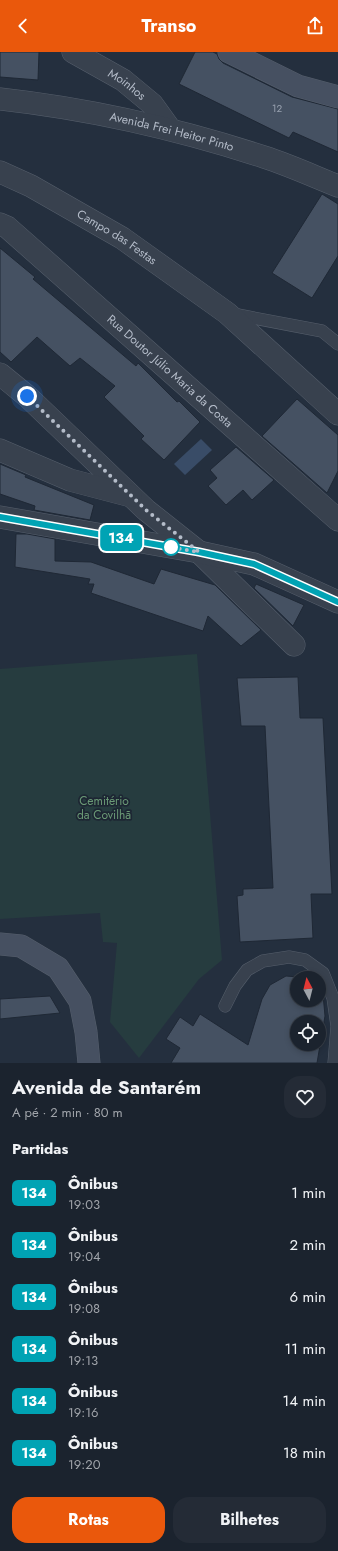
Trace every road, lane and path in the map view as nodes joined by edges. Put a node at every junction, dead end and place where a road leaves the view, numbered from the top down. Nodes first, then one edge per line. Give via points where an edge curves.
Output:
1 (73, 52) edge
2 (229, 52) edge
3 (338, 97) edge
4 (0, 99) edge
5 (170, 129) junction
6 (0, 172) edge
7 (338, 186) edge
8 (0, 224) edge
9 (227, 313) junction
10 (338, 344) edge
11 (0, 374) edge
12 (338, 414) edge
13 (0, 450) edge
14 (132, 497) junction
15 (0, 517) edge
16 (338, 520) edge
17 (199, 552) junction
18 (338, 602) edge
19 (294, 645) dead end
20 (0, 944) edge
21 (225, 1006) dead end
22 (89, 1063) edge
23 (334, 1063) edge

1 - 5 street, Moinhos via 123,80 152,104
2 - 3 main road via 298,86
4 - 5 street, Avenida Frei Heitor Pinto via 47,105
5 - 7 street, Avenida Frei Heitor Pinto via 265,157
6 - 9 street, Campo das Festas via 31,186 122,238
8 - 16 street, Rua Doutor Júlio Maria da Costa via 7,227
9 - 10 lane via 322,331
9 - 12 street, Campo das Festas
11 - 14 street via 27,396
13 - 14 street via 70,480
14 - 17 street
15 - 17 street
17 - 18 street via 254,564
17 - 19 street
20 - 22 main road via 21,946 58,968 80,1001
21 - 23 lane via 247,970 263,961 288,957 306,960 323,973 333,998 336,1026

